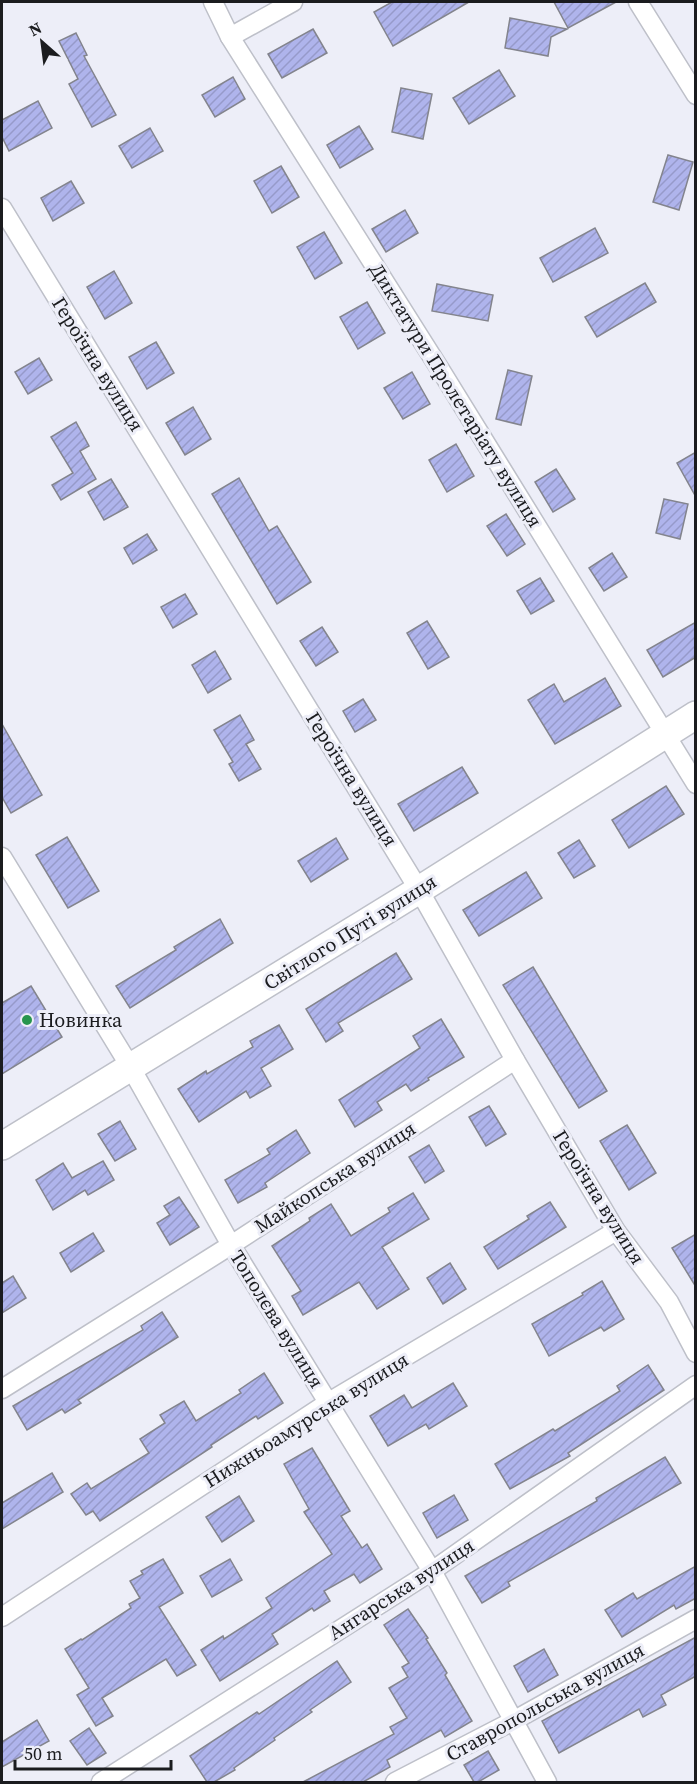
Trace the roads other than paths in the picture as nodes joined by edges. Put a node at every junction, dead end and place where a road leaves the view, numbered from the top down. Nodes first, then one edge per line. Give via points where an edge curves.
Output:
1 (293, 2) edge
2 (638, 2) edge
3 (214, 4) edge
4 (230, 37) junction
5 (696, 95) edge
6 (2, 208) edge
7 (696, 716) edge
8 (666, 734) junction
9 (696, 784) edge
10 (2, 857) edge
11 (419, 890) junction
12 (515, 1060) junction
13 (131, 1068) junction
14 (2, 1146) edge
15 (616, 1231) junction
16 (231, 1245) junction
17 (696, 1353) edge
18 (696, 1385) edge
19 (2, 1389) edge
20 (329, 1402) junction
21 (432, 1571) junction
22 (2, 1617) edge
23 (696, 1619) edge
24 (513, 1720) junction
25 (101, 1782) edge
26 (394, 1782) edge
27 (547, 1782) edge

1 - 4 street
2 - 5 street
3 - 4 street, Диктатури Пролетаріату вулиця
4 - 8 street, Диктатури Пролетаріату вулиця
6 - 11 street, Героїчна вулиця
7 - 8 main road, Світлого Путі вулиця
8 - 9 street, Диктатури Пролетаріату вулиця
8 - 11 main road, Світлого Путі вулиця
10 - 13 street, Тополєва вулиця
11 - 12 street, Героїчна вулиця
11 - 13 main road, Світлого Путі вулиця
12 - 15 street, Героїчна вулиця
12 - 16 street, Майкопська вулиця
13 - 14 main road, Світлого Путі вулиця
13 - 16 street, Тополєва вулиця
15 - 17 street, Героїчна вулиця via 669,1302
15 - 20 street, Нижньоамурська вулиця
16 - 19 street, Майкопська вулиця
16 - 20 street, Тополєва вулиця
18 - 21 street, Ангарська вулиця
20 - 21 street, Тополєва вулиця
20 - 22 street, Нижньоамурська вулиця
21 - 24 street, Тополєва вулиця
21 - 25 street, Ангарська вулиця
23 - 24 street, Ставропольська вулиця
24 - 26 street, Ставропольська вулиця
24 - 27 street, Тополєва вулиця

